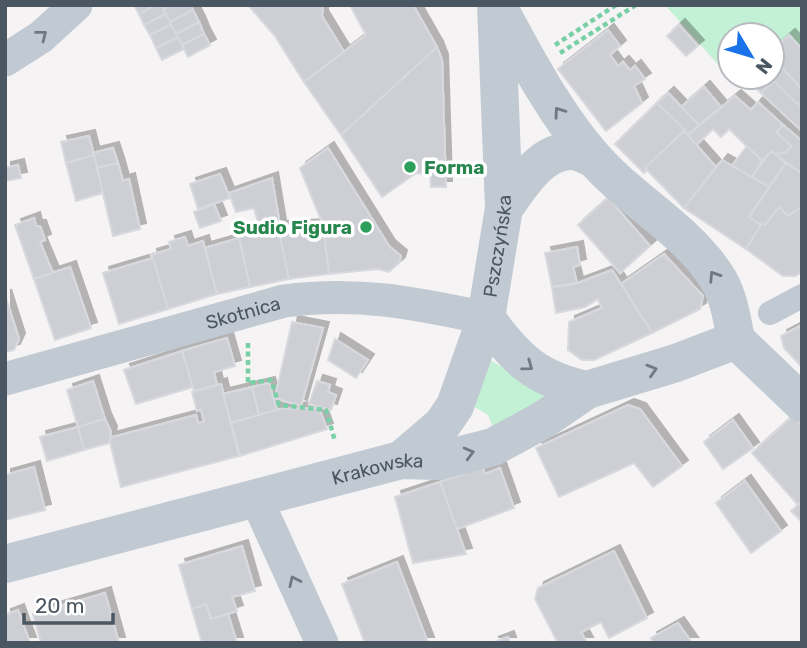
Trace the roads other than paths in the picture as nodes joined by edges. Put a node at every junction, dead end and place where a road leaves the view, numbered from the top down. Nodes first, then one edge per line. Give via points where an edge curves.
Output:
1 (76, 5) edge
2 (496, 5) edge
3 (5, 60) edge
4 (593, 158) junction
5 (504, 208) junction
6 (802, 296) edge
7 (770, 313) dead end
8 (486, 318) junction
9 (736, 340) junction
10 (5, 379) edge
11 (587, 390) junction
12 (802, 403) edge
13 (401, 460) junction
14 (256, 498) junction
15 (5, 564) edge
16 (322, 643) edge

3 -> 1 street via 41,37
4 -> 2 street, Pszczyńska via 556,109
2 - 5 street, Pszczyńska
4 - 5 street via 571,151 548,158
9 -> 4 street, Pszczyńska via 727,301 705,262
5 - 8 street, Pszczyńska
6 - 7 street
8 - 10 street, Skotnica via 373,297 327,295 284,301
8 -> 11 street via 524,365 557,383
8 - 13 street, Pszczyńska via 455,406 442,425
11 -> 9 street, Krakowska
9 - 12 street
13 -> 11 street, Krakowska via 438,461 493,447
13 - 14 street, Krakowska
14 - 15 street, Krakowska
16 -> 14 street

